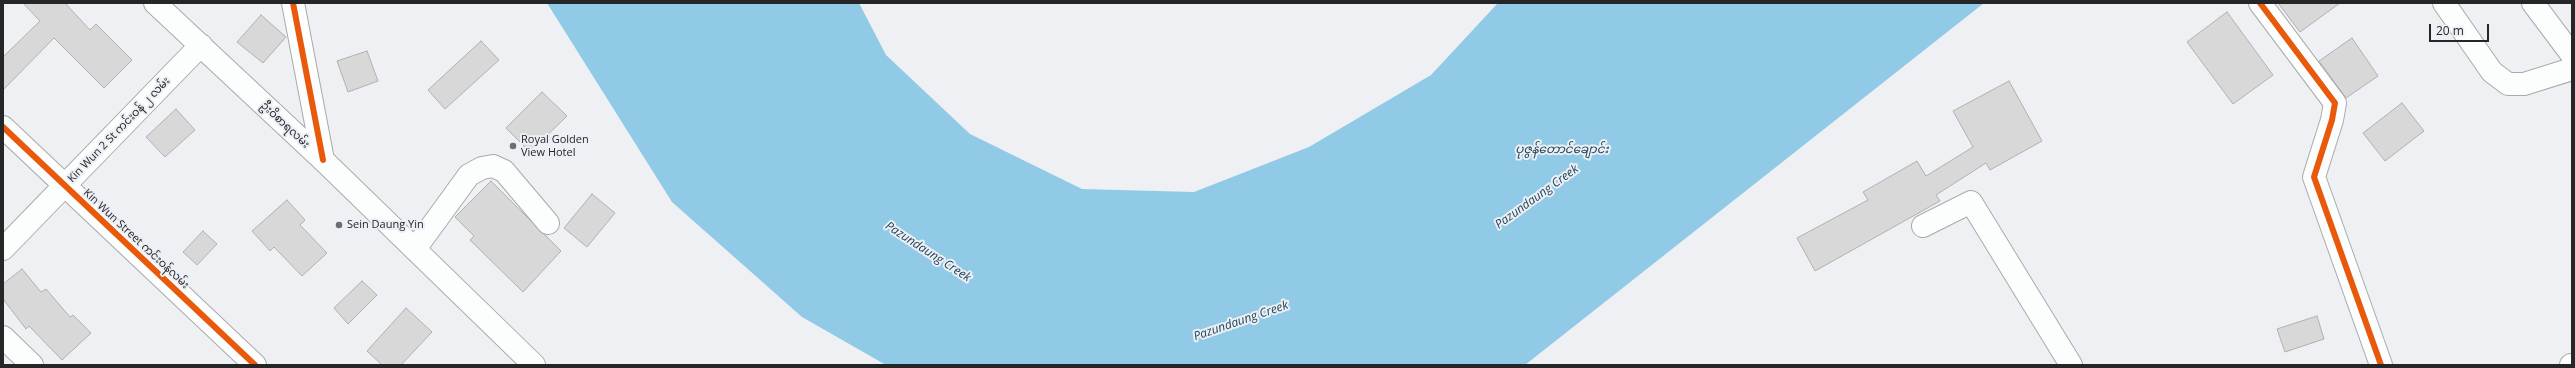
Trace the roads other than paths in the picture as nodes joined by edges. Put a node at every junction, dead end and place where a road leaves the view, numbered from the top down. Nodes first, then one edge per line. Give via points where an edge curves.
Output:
1 (155, 3) edge
2 (293, 3) edge
3 (2260, 3) edge
4 (2444, 3) edge
5 (2532, 3) edge
6 (201, 45) junction
7 (2572, 55) edge
8 (2572, 69) edge
9 (3, 127) edge
10 (323, 160) junction
11 (65, 185) junction
12 (548, 223) dead end
13 (1923, 226) dead end
14 (3, 249) edge
15 (415, 249) junction
16 (3, 337) edge
17 (32, 365) edge
18 (255, 365) edge
19 (534, 365) edge
20 (2071, 365) edge
21 (2381, 365) edge

1 - 6 street, ဦးဝိစာရလမ်း
2 - 10 street
3 - 21 street via 2334,103 2332,120 2314,177
4 - 8 street via 2492,72 2508,84 2524,84
5 - 7 street
6 - 10 street, ဦးဝိစာရလမ်း
6 - 11 street, Kin Wun 2 St ကင်းဝန် ၂ လမ်း
9 - 11 street, Kin Wun Street ကင်းဝန်လမ်း
10 - 15 street, ဦးဝိစာရလမ်း
11 - 14 street, Kin Wun 2 St ကင်းဝန် ၂ လမ်း
11 - 18 street, Kin Wun Street ကင်းဝန်လမ်း
12 - 15 street via 504,171 493,166 482,168 469,176
13 - 20 street via 1971,202
15 - 19 street, ဦးဝိစာရလမ်း
16 - 17 street

